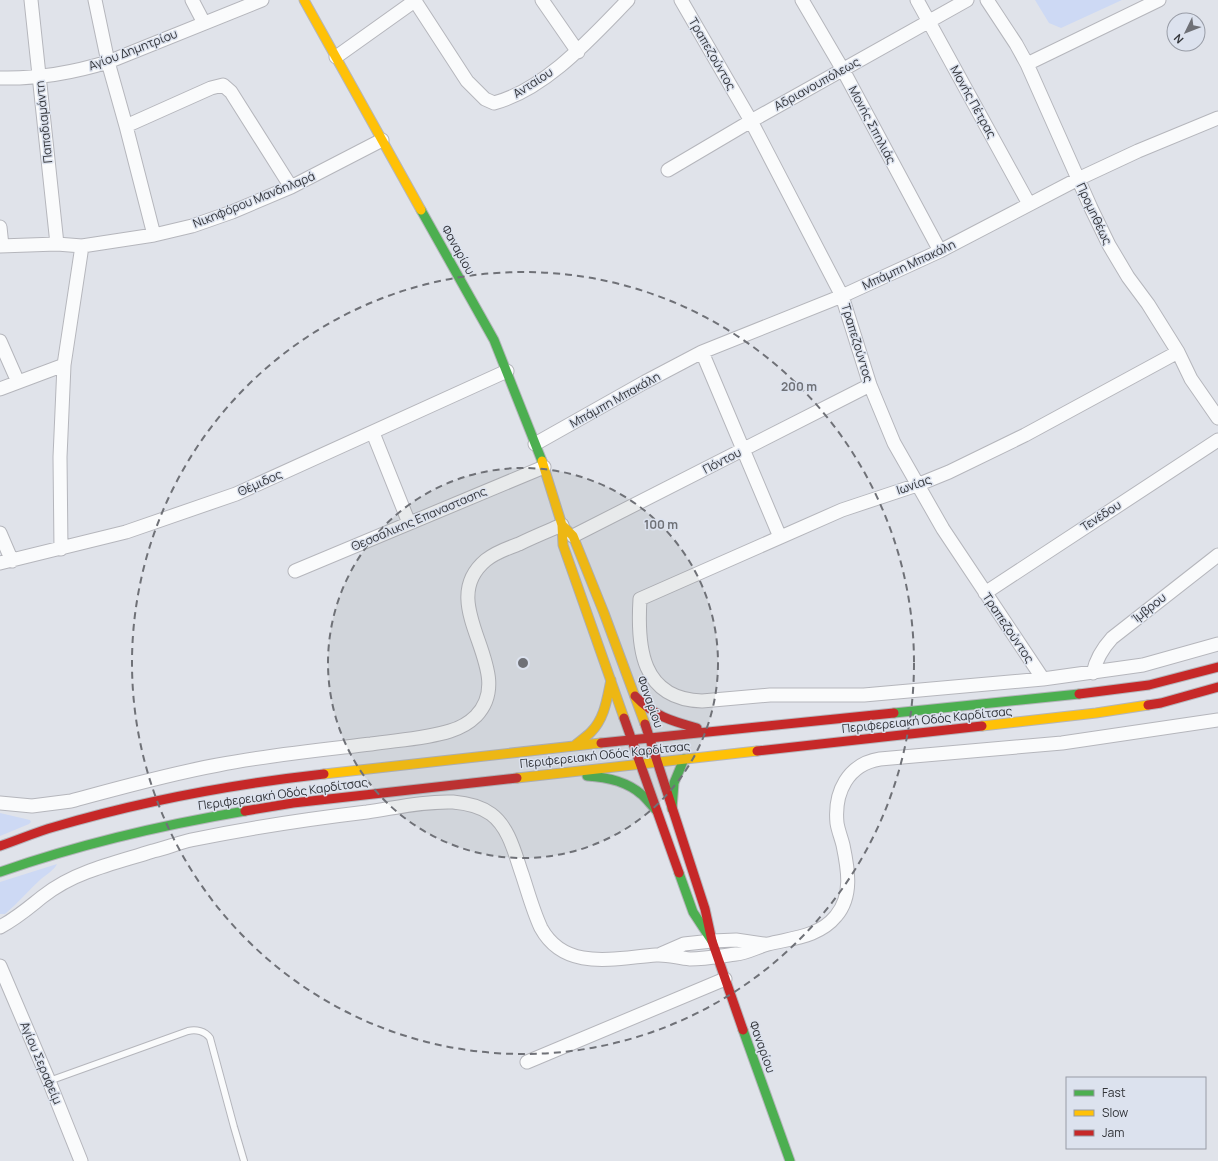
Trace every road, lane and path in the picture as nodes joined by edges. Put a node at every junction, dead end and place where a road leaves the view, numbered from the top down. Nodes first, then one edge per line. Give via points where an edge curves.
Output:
1 (31, 0) edge
2 (95, 0) edge
3 (192, 0) edge
4 (262, 0) edge
5 (304, 0) edge
6 (416, 0) edge
7 (542, 0) edge
8 (628, 0) edge
9 (682, 0) edge
10 (802, 0) edge
11 (917, 0) edge
12 (967, 0) edge
13 (987, 0) edge
14 (1159, 0) edge
15 (930, 22) junction
16 (204, 23) junction
17 (578, 52) junction
18 (336, 57) junction
19 (108, 62) junction
20 (1027, 64) junction
21 (843, 70) junction
22 (40, 77) junction
23 (0, 78) edge
24 (1218, 118) edge
25 (751, 121) junction
26 (126, 126) junction
27 (382, 140) junction
28 (668, 170) dead end
29 (1078, 179) junction
30 (291, 187) junction
31 (1029, 204) junction
32 (0, 227) edge
33 (154, 236) junction
34 (57, 244) junction
35 (1, 246) edge
36 (82, 246) junction
37 (940, 250) junction
38 (842, 296) junction
39 (0, 341) edge
40 (702, 352) junction
41 (1178, 352) junction
42 (64, 365) junction
43 (508, 371) junction
44 (18, 382) junction
45 (870, 385) junction
46 (0, 389) edge
47 (1218, 418) edge
48 (373, 433) junction
49 (1218, 440) edge
50 (536, 444) junction
51 (742, 450) junction
52 (544, 467) junction
53 (917, 485) junction
54 (409, 523) junction
55 (562, 525) junction
56 (0, 533) edge
57 (574, 536) junction
58 (780, 537) junction
59 (61, 549) junction
60 (1218, 554) edge
61 (6, 562) edge
62 (295, 571) dead end
63 (984, 593) junction
64 (1218, 644) edge
65 (1218, 667) edge
66 (1093, 673) junction
67 (1043, 679) junction
68 (611, 680) junction
69 (1218, 687) edge
70 (635, 696) junction
71 (1218, 720) edge
72 (711, 731) junction
73 (650, 738) junction
74 (632, 740) junction
75 (574, 746) junction
76 (684, 759) junction
77 (658, 762) junction
78 (640, 764) junction
79 (562, 772) junction
80 (0, 802) edge
81 (672, 809) junction
82 (656, 810) junction
83 (0, 846) edge
84 (0, 872) edge
85 (0, 927) edge
86 (712, 941) junction
87 (768, 944) junction
88 (660, 954) junction
89 (717, 956) junction
90 (0, 966) edge
91 (725, 979) junction
92 (527, 1062) dead end
93 (49, 1081) junction
94 (81, 1161) edge
95 (244, 1161) edge
96 (790, 1161) edge

1 - 22 street, Παπαδιαμάντη
2 - 19 street
3 - 16 street
4 - 16 street, Αγίου Δημητρίου
5 - 18 main road, Φαναρίου
6 - 17 street, Ανταίου via 468,81 484,99 494,103 519,95
6 - 18 street
7 - 17 street
8 - 17 street, Ανταίου
9 - 25 street, Τραπεζούντος
10 - 21 street, Μονής Σπηλιάς
11 - 15 street, Μονής Πέτρας
12 - 15 street, Αδριανουπόλεως
13 - 20 street, Προμηθέως
14 - 20 street
15 - 21 street, Αδριανουπόλεως
15 - 31 street, Μονής Πέτρας
16 - 19 street, Αγίου Δημητρίου
18 - 27 main road, Φαναρίου
19 - 22 street, Αγίου Δημητρίου
19 - 26 street
20 - 29 street, Προμηθέως
21 - 25 street, Αδριανουπόλεως
21 - 37 street, Μονής Σπηλιάς
22 - 23 street, Αγίου Δημητρίου
22 - 34 street, Παπαδιαμάντη
24 - 29 street, Μπάμπη Μπακάλη
25 - 28 street, Αδριανουπόλεως
25 - 38 street, Τραπεζούντος
26 - 30 street via 211,88 223,86 231,92
26 - 33 street
27 - 30 street, Νικηφόρου Μανδηλαρά
27 - 43 main road, Φαναρίου via 494,340
29 - 31 street, Μπάμπη Μπακάλη
29 - 41 street, Προμηθέως via 1116,258
30 - 33 street, Νικηφόρου Μανδηλαρά via 232,212
31 - 37 street, Μπάμπη Μπακάλη
32 - 35 street
33 - 36 street, Νικηφόρου Μανδηλαρά
34 - 35 street, Νικηφόρου Μανδηλαρά
34 - 36 street, Νικηφόρου Μανδηλαρά
36 - 42 street
37 - 38 street, Μπάμπη Μπακάλη
38 - 40 street, Μπάμπη Μπακάλη
38 - 45 street, Τραπεζούντος
39 - 44 street
40 - 50 street, Μπάμπη Μπακάλη
40 - 51 street
41 - 47 street, Προμηθέως via 1191,379
41 - 53 street, Ιωνίας via 1003,447
42 - 44 street
42 - 59 street via 60,457
43 - 48 street, Θέμιδος
43 - 50 main road, Φαναρίου
44 - 46 street
45 - 51 street, Πόντου
45 - 53 street, Τραπεζούντος via 891,438
48 - 54 street
48 - 59 street, Θέμιδος via 236,494 126,532
49 - 63 street, Τενέδου
50 - 52 main road, Φαναρίου
51 - 57 street, Πόντου
51 - 58 street
52 - 54 street, Θεσσαλικης Επαναστασης
52 - 55 main road, Φαναρίου
53 - 58 street, Ιωνίας via 842,510
53 - 63 street, Τραπεζούντος
54 - 62 street, Θεσσαλικης Επαναστασης
55 - 57 main road, Φαναρίου
55 - 68 main road, Φαναρίου via 563,544
55 - 80 street via 492,556 473,574 468,592 468,607 486,665 488,684 486,702 476,716 465,725 452,731 417,738 217,765 71,801 32,806
56 - 61 street
57 - 70 main road, Φαναρίου
58 - 67 street, Ιωνίας via 640,599 639,642 646,665 658,686 676,697 695,701 778,695 864,695
59 - 61 street, Θέμιδος
60 - 66 street, Ίμβρου via 1112,638 1099,654
63 - 67 street, Τραπεζούντος
64 - 66 street via 1143,665
65 - 72 main road, Περιφερειακή Οδός Καρδίτσας via 1149,684 1094,693
66 - 67 street
68 - 74 main road, Φαναρίου
68 - 75 main road via 601,719 591,732
69 - 76 main road, Περιφερειακή Οδός Καρδίτσας via 1161,703 1096,713
70 - 72 main road via 653,713 666,720
70 - 73 main road, Φαναρίου
71 - 87 street via 1062,742 880,759 864,763 845,780 838,802 837,821 848,879 848,890 841,910 832,921 814,932
72 - 73 main road, Περιφερειακή Οδός Καρδίτσας
73 - 74 main road, Περιφερειακή Οδός Καρδίτσας
73 - 77 main road, Φαναρίου
74 - 75 main road, Περιφερειακή Οδός Καρδίτσας
74 - 78 main road, Φαναρίου
75 - 83 main road, Περιφερειακή Οδός Καρδίτσας via 327,773 193,794 96,816
76 - 77 main road, Περιφερειακή Οδός Καρδίτσας
76 - 81 main road via 674,781
77 - 78 main road, Περιφερειακή Οδός Καρδίτσας
77 - 81 main road, Φαναρίου
78 - 79 main road, Περιφερειακή Οδός Καρδίτσας
78 - 82 main road, Φαναρίου
79 - 82 main road via 616,781 641,794
79 - 84 main road, Περιφερειακή Οδός Καρδίτσας via 307,801 196,819 68,850
81 - 86 main road, Φαναρίου via 705,908
82 - 86 main road, Φαναρίου via 693,912
85 - 88 street via 15,919 67,880 112,863 189,841 308,819 451,802 482,808 498,820 512,845 540,926 549,940 560,950 572,956 593,959
86 - 87 street via 736,940
86 - 88 street via 684,944
86 - 89 main road, Φαναρίου
87 - 89 street via 740,954
88 - 89 street via 690,958
89 - 91 main road, Φαναρίου
90 - 93 street, Αγίου Σεραφείμ
91 - 92 street
91 - 96 main road, Φαναρίου
93 - 94 street, Αγίου Σεραφείμ
93 - 95 lane via 188,1031 200,1031 210,1038

